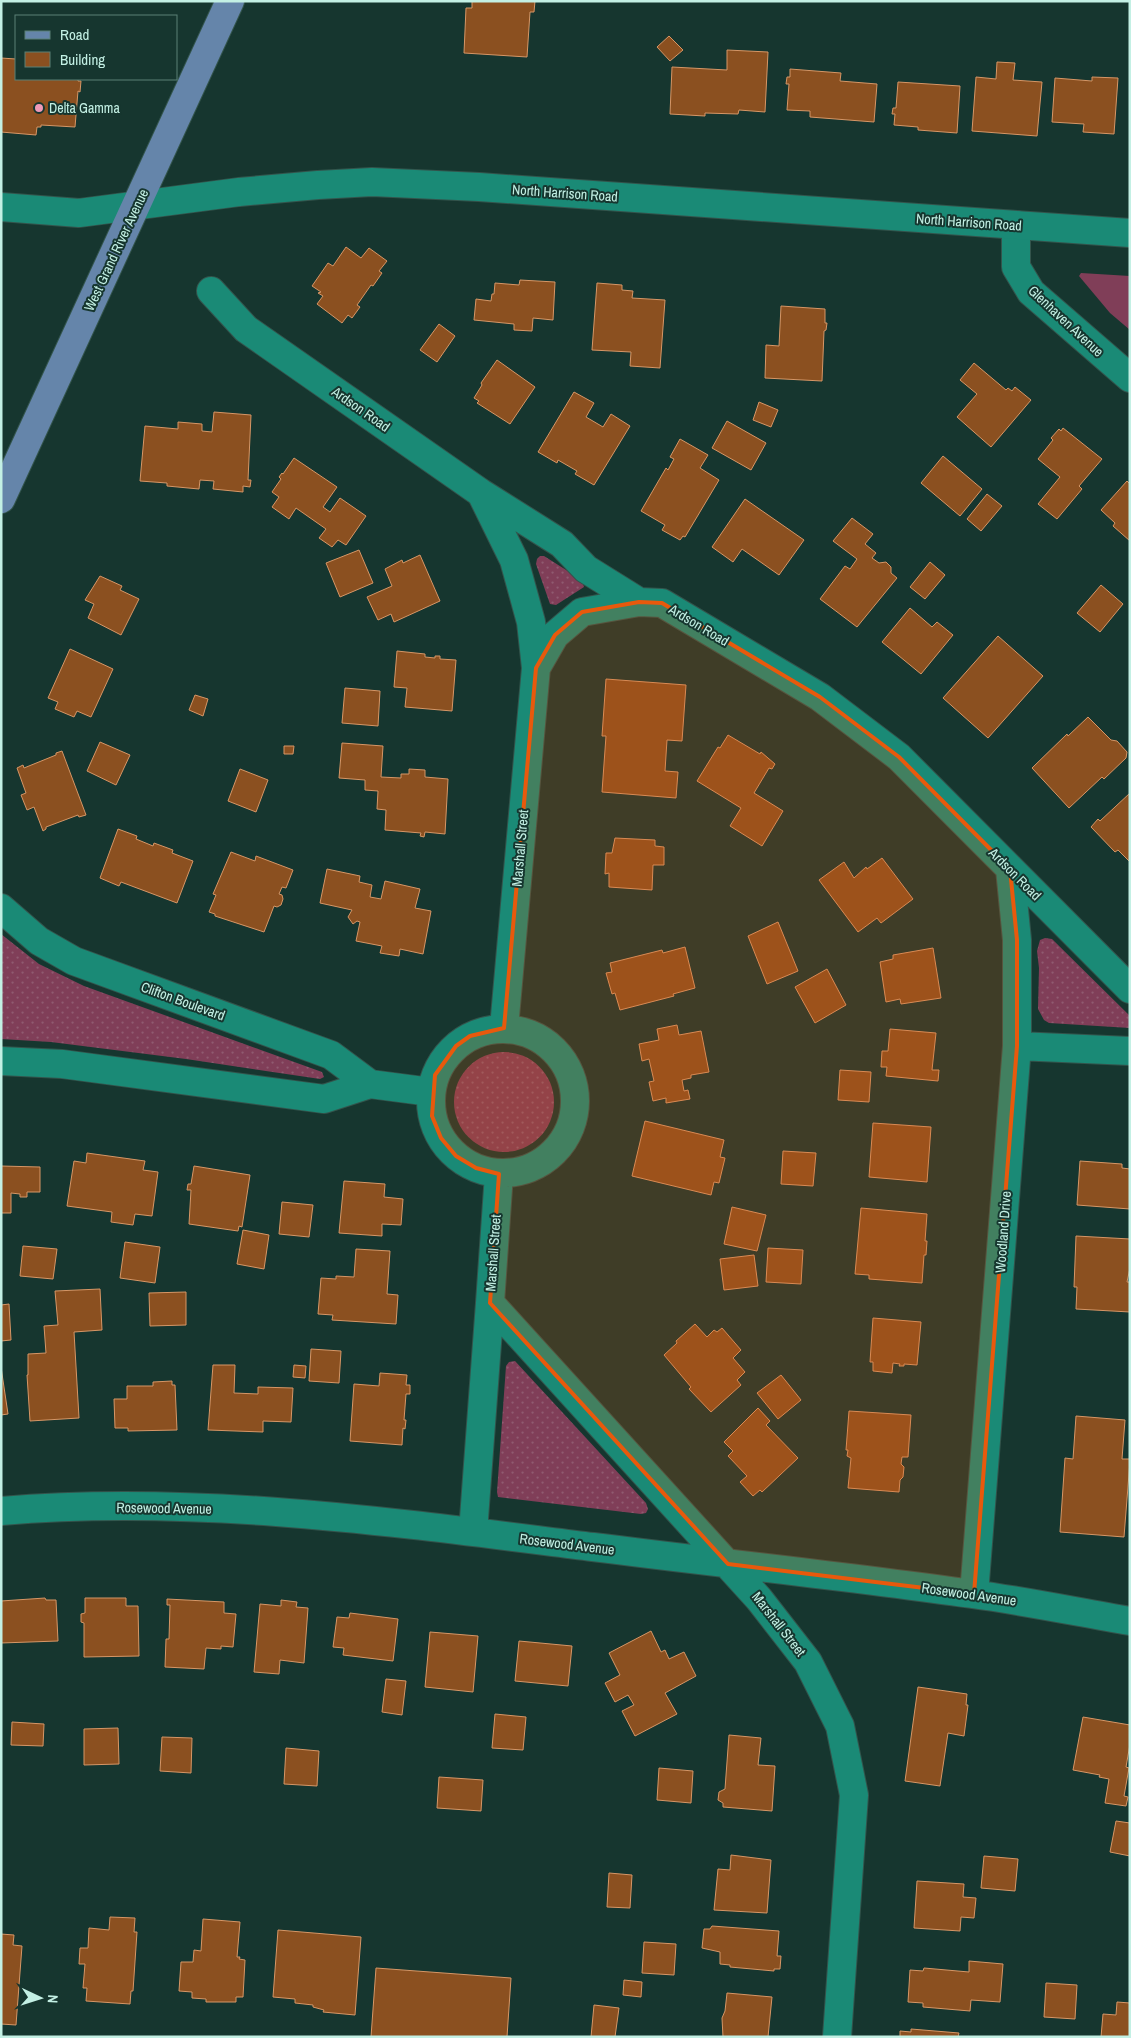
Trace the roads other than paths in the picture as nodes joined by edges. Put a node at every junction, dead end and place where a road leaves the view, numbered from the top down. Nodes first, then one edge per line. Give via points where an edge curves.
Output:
1 (230, 1) edge
2 (137, 205) junction
3 (1, 207) edge
4 (1016, 225) junction
5 (1130, 233) edge
6 (211, 291) dead end
7 (1130, 378) edge
8 (480, 493) junction
9 (1, 499) edge
10 (639, 602) junction
11 (536, 668) junction
12 (1010, 869) junction
13 (1, 908) edge
14 (1130, 988) edge
15 (504, 1028) junction
16 (1017, 1046) junction
17 (1130, 1051) edge
18 (1, 1061) edge
19 (370, 1084) junction
20 (431, 1092) junction
21 (499, 1174) junction
22 (490, 1303) junction
23 (1, 1511) edge
24 (473, 1532) junction
25 (728, 1564) junction
26 (974, 1594) junction
27 (1130, 1621) edge
28 (837, 2037) edge

1 - 2 main road, West Grand River Avenue
2 - 3 street, North Harrison Road via 79,213
2 - 4 street, North Harrison Road via 239,192 372,182 478,186
2 - 9 main road, West Grand River Avenue
4 - 5 street, North Harrison Road
4 - 7 street, Glenhaven Avenue via 1016,267 1030,292
6 - 8 street, Ardson Road via 246,329
8 - 10 street, Ardson Road via 562,544 586,569
8 - 11 street, Marshall Street via 514,560 530,622
10 - 11 street, Marshall Street via 582,612 555,635
10 - 12 street, Ardson Road via 662,603 820,697 899,757
11 - 15 street, Marshall Street
12 - 14 street, Ardson Road
12 - 16 street, Woodland Drive via 1017,940
13 - 19 street, Clifton Boulevard via 39,941 74,961 331,1055
15 - 20 street via 486,1030 456,1046 435,1075
15 - 21 street via 525,1032 544,1041 559,1055 569,1072 575,1093 574,1114 568,1134 555,1151 539,1164 520,1172
16 - 17 street
16 - 26 street, Woodland Drive
18 - 19 street, Clifton Boulevard via 62,1064 324,1099
19 - 20 street, Clifton Boulevard
20 - 21 street via 432,1116 441,1138 456,1156 476,1168
21 - 22 street, Marshall Street
22 - 24 street, Marshall Street
22 - 25 street, Marshall Street
23 - 24 street, Rosewood Avenue via 108,1507 220,1509
24 - 25 street, Rosewood Avenue
25 - 26 street, Rosewood Avenue
25 - 28 street, Marshall Street via 808,1662 840,1726 854,1795
26 - 27 street, Rosewood Avenue

